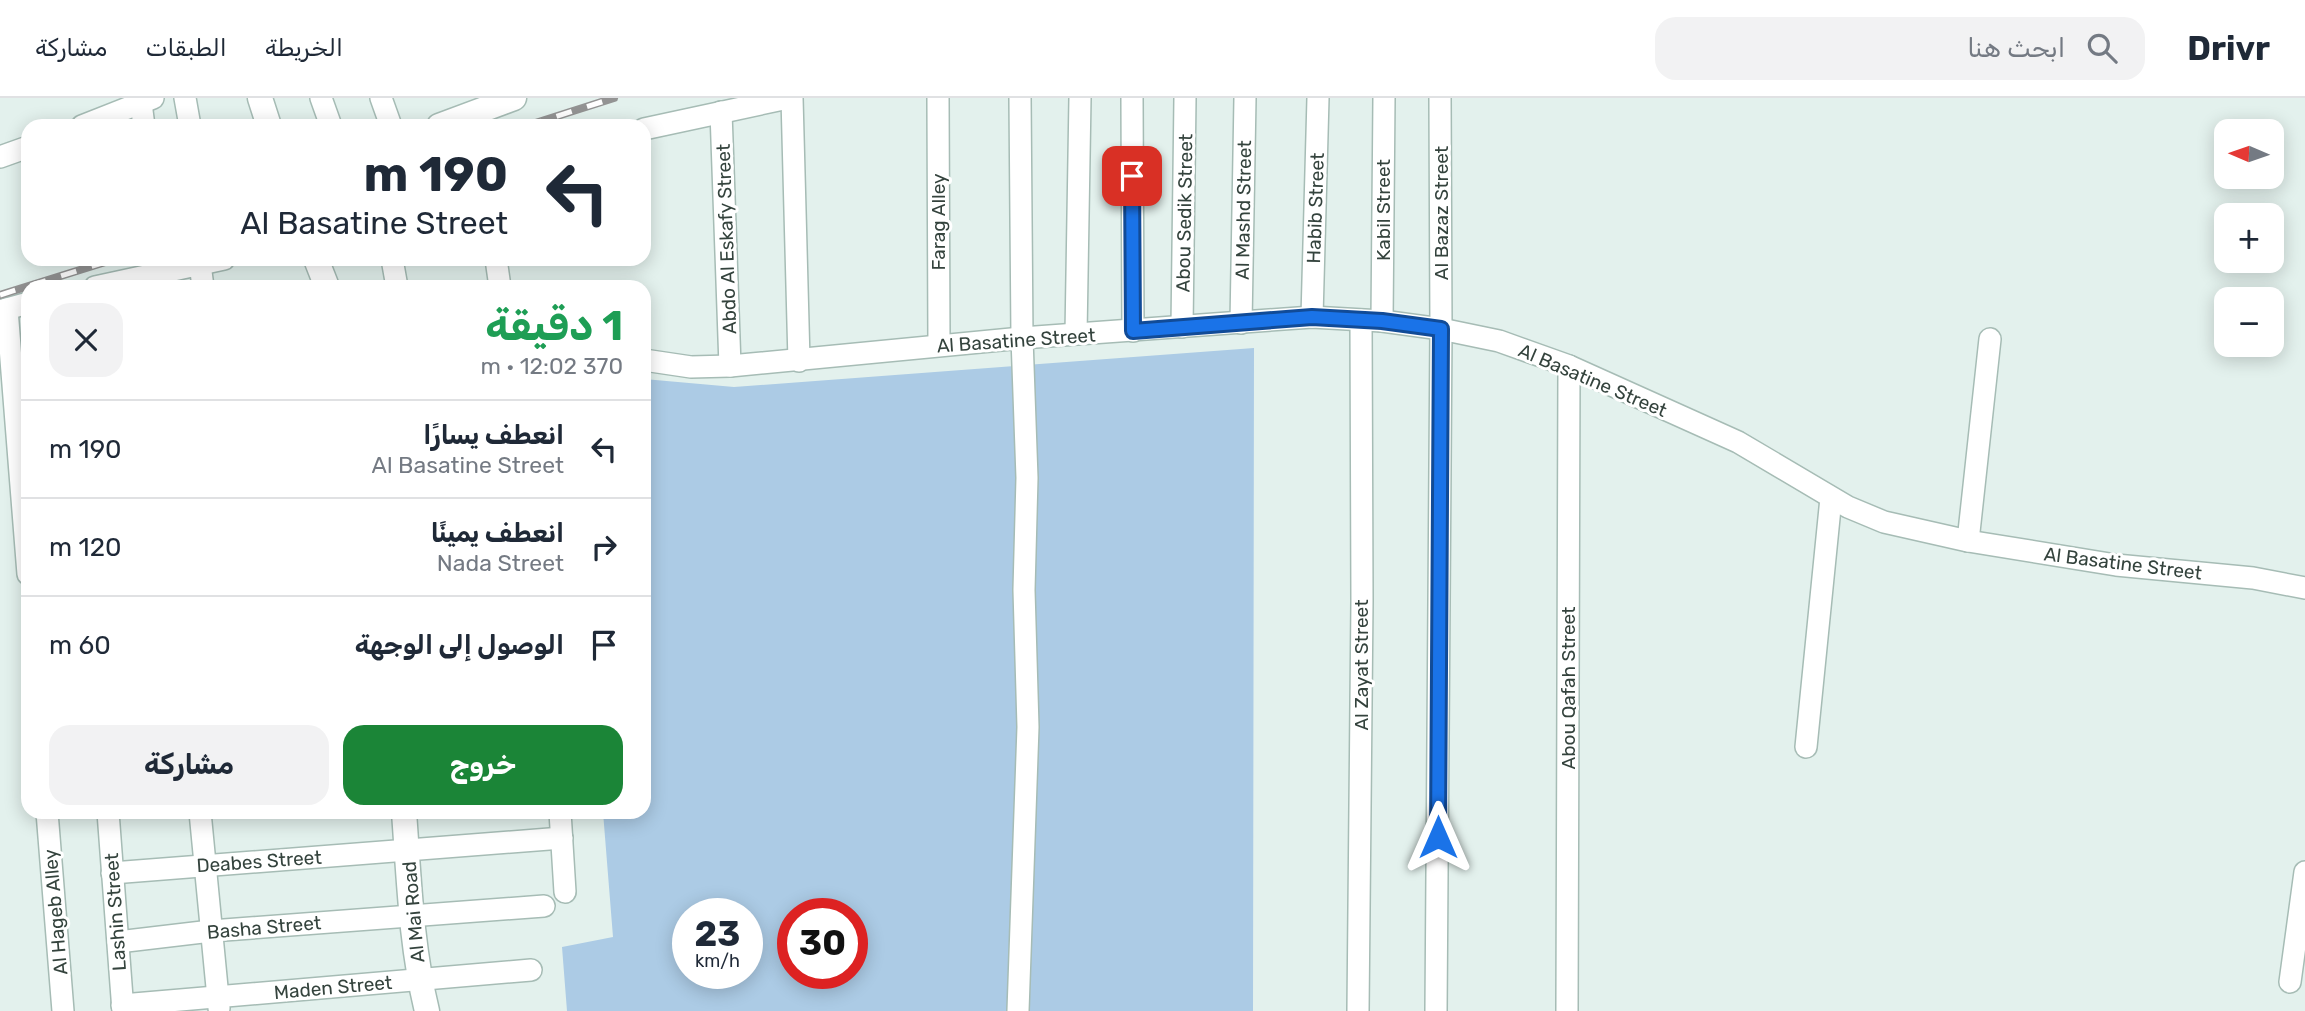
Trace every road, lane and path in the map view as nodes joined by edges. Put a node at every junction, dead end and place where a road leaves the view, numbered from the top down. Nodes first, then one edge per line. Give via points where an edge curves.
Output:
1 (185, 98) edge
2 (260, 98) edge
3 (321, 98) edge
4 (382, 98) edge
5 (790, 98) edge
6 (937, 98) edge
7 (1020, 98) edge
8 (1080, 98) edge
9 (1132, 98) edge
10 (1185, 98) edge
11 (1245, 98) edge
12 (1318, 98) edge
13 (1384, 98) edge
14 (1440, 98) edge
15 (510, 99) edge
16 (147, 100) edge
17 (721, 112) junction
18 (100, 119) edge
19 (145, 119) edge
20 (189, 119) edge
21 (267, 119) edge
22 (328, 119) edge
23 (389, 119) edge
24 (457, 119) edge
25 (651, 127) edge
26 (21, 150) edge
27 (0, 157) edge
28 (194, 266) edge
29 (153, 280) edge
30 (21, 305) edge
31 (4, 310) edge
32 (1312, 317) junction
33 (1372, 320) junction
34 (1241, 323) junction
35 (1182, 327) junction
36 (1441, 329) junction
37 (1133, 331) junction
38 (1076, 334) junction
39 (1022, 338) junction
40 (1990, 339) dead end
41 (939, 345) junction
42 (799, 360) junction
43 (651, 361) edge
44 (730, 366) junction
45 (1569, 366) junction
46 (21, 497) edge
47 (1831, 498) junction
48 (1968, 541) junction
49 (2305, 588) edge
50 (1806, 747) dead end
51 (48, 819) edge
52 (108, 819) edge
53 (201, 819) edge
54 (405, 819) edge
55 (561, 819) edge
56 (562, 838) junction
57 (407, 850) junction
58 (205, 866) junction
59 (2305, 872) edge
60 (112, 873) junction
61 (565, 892) dead end
62 (544, 906) dead end
63 (411, 914) junction
64 (211, 931) junction
65 (118, 942) junction
66 (531, 970) dead end
67 (419, 979) junction
68 (2290, 982) dead end
69 (218, 1004) edge
70 (123, 1008) edge
71 (63, 1011) edge
72 (427, 1011) edge
73 (1018, 1011) edge
74 (1358, 1011) edge
75 (1436, 1011) edge
76 (1567, 1011) edge

1 - 20 street
2 - 21 street
3 - 22 street
4 - 23 street
5 - 17 street
5 - 42 street
6 - 41 street, Farag Alley
7 - 39 street
8 - 38 street
9 - 37 street
10 - 35 street, Abou Sedik Street
11 - 34 street, Al Mashd Street
12 - 32 street, Habib Street
13 - 33 street, Kabil Street
14 - 36 street, Al Bazaz Street
15 - 24 street
16 - 18 street
16 - 19 street
17 - 25 street
17 - 44 street, Abdo Al Eskafy Street
26 - 27 street
28 - 29 street
30 - 31 street
31 - 46 street
32 - 33 street, Al Basatine Street
32 - 34 street, Al Basatine Street
33 - 36 street, Al Basatine Street
33 - 74 street, Al Zayat Street via 1362,601
34 - 35 street, Al Basatine Street
35 - 37 street, Al Basatine Street
36 - 45 street, Al Basatine Street via 1499,341
36 - 75 street, Al Bazaz Street
37 - 38 street, Al Basatine Street
38 - 39 street, Al Basatine Street
39 - 41 street, Al Basatine Street
39 - 73 street via 1028,727
40 - 48 street
41 - 42 street, Al Basatine Street
42 - 44 street, Al Basatine Street
43 - 44 street, Al Basatine Street
45 - 47 street, Al Basatine Street via 1738,442
45 - 76 street, Abou Qafah Street
47 - 48 street, Al Basatine Street via 1884,522
47 - 50 street
48 - 49 street, Al Basatine Street
51 - 71 street, Al Hageb Alley
52 - 60 street, Lashin Street
53 - 58 street
54 - 57 street, Al Mai Road
55 - 56 street
56 - 57 street, Deabes Street
56 - 61 street
57 - 58 street, Deabes Street
57 - 63 street, Al Mai Road
58 - 60 street, Deabes Street
58 - 64 street
59 - 68 street
60 - 65 street, Lashin Street
62 - 63 street, Basha Street
63 - 64 street, Basha Street
63 - 67 street, Al Mai Road
64 - 65 street, Basha Street
64 - 69 street
65 - 70 street, Lashin Street
66 - 67 street, Maden Street
67 - 69 street, Maden Street
67 - 72 street, Al Mai Road
69 - 70 street, Maden Street

